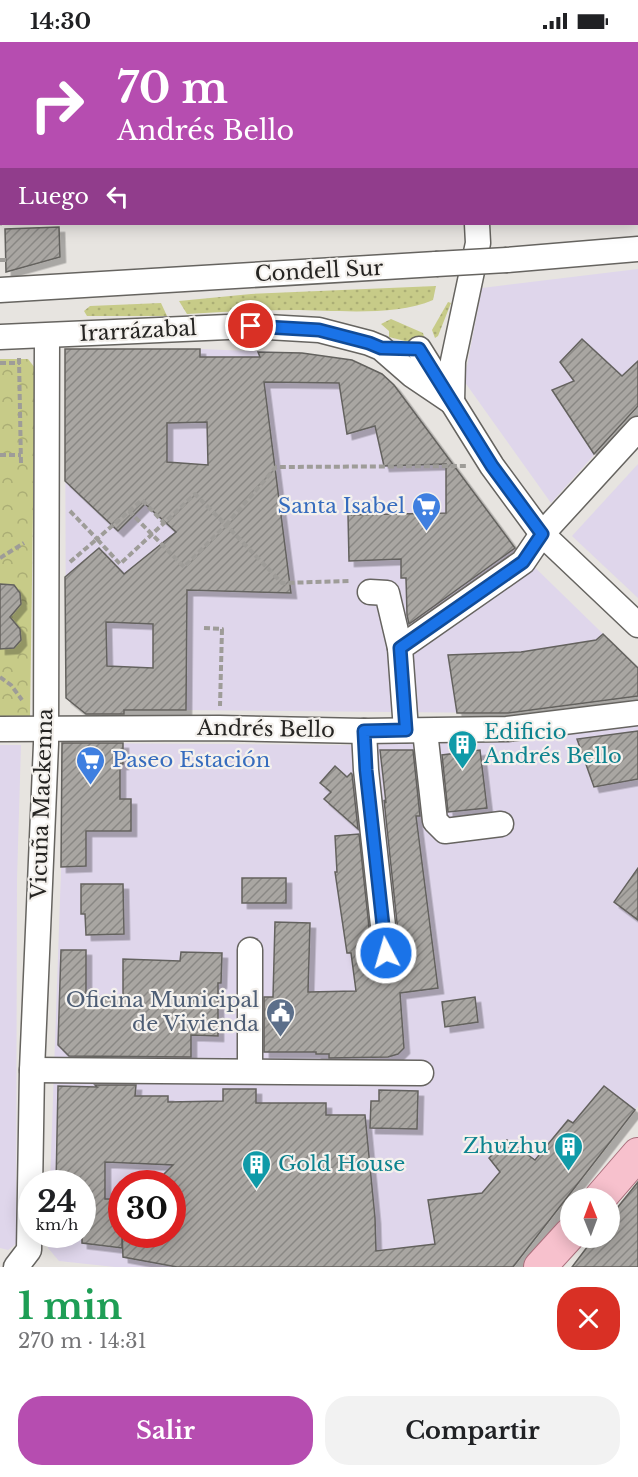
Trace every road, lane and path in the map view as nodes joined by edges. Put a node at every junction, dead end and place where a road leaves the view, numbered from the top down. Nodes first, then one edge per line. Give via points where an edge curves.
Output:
1 (477, 225) edge
2 (638, 249) edge
3 (0, 260) edge
4 (6, 260) dead end
5 (0, 290) edge
6 (461, 326) junction
7 (47, 336) junction
8 (0, 337) edge
9 (381, 348) junction
10 (419, 349) junction
11 (452, 402) junction
12 (638, 429) edge
13 (0, 455) edge
14 (21, 455) dead end
15 (492, 466) junction
16 (47, 486) junction
17 (129, 511) junction
18 (164, 523) junction
19 (226, 525) junction
20 (151, 533) junction
21 (542, 534) junction
22 (97, 539) junction
23 (24, 543) dead end
24 (0, 558) edge
25 (370, 592) joint
26 (638, 625) edge
27 (204, 628) dead end
28 (400, 648) junction
29 (0, 677) edge
30 (638, 712) edge
31 (219, 728) junction
32 (0, 729) edge
33 (36, 729) junction
34 (416, 730) junction
35 (364, 731) junction
36 (501, 824) dead end
37 (250, 950) dead end
38 (386, 953) dead end
39 (32, 1070) junction
40 (250, 1071) junction
41 (421, 1073) dead end
42 (638, 1154) edge
43 (609, 1188) edge
44 (16, 1267) edge

1 - 6 street via 478,243
2 - 5 street, Condell Sur, bridge
3 - 4 path
6 - 10 street via 440,345
6 - 11 street via 453,361
7 - 8 street, Irarrázabal
7 - 9 street, Irarrázabal via 251,326 319,330
7 - 16 street, Vicuña Mackenna
9 - 10 street, Irarrázabal
9 - 11 street, Irarrázabal
10 - 11 street
11 - 15 street
12 - 21 street
13 - 14 path
15 - 19 path via 276,467
15 - 21 street
16 - 22 path
16 - 33 street, Vicuña Mackenna
17 - 18 path via 142,500
17 - 20 path
17 - 22 path
18 - 19 path via 195,494
18 - 20 path
19 - 20 path via 184,567
19 - 25 path via 282,583 351,581
20 - 22 path via 120,564
21 - 26 street
21 - 28 street via 523,562
23 - 24 path
25 - 28 street via 387,593
27 - 31 path via 222,629
28 - 34 street
29 - 33 path via 27,706
30 - 34 street, Andrés Bello via 507,729
31 - 33 street, Andrés Bello
31 - 35 street, Andrés Bello
32 - 33 street, Andrés Bello
33 - 39 street, Vicuña Mackenna
34 - 35 street, Andrés Bello
34 - 36 street via 435,821 445,831
35 - 38 street
37 - 40 street
39 - 40 street
39 - 44 street, Vicuña Mackenna via 29,1250
40 - 41 street
42 - 43 main road

